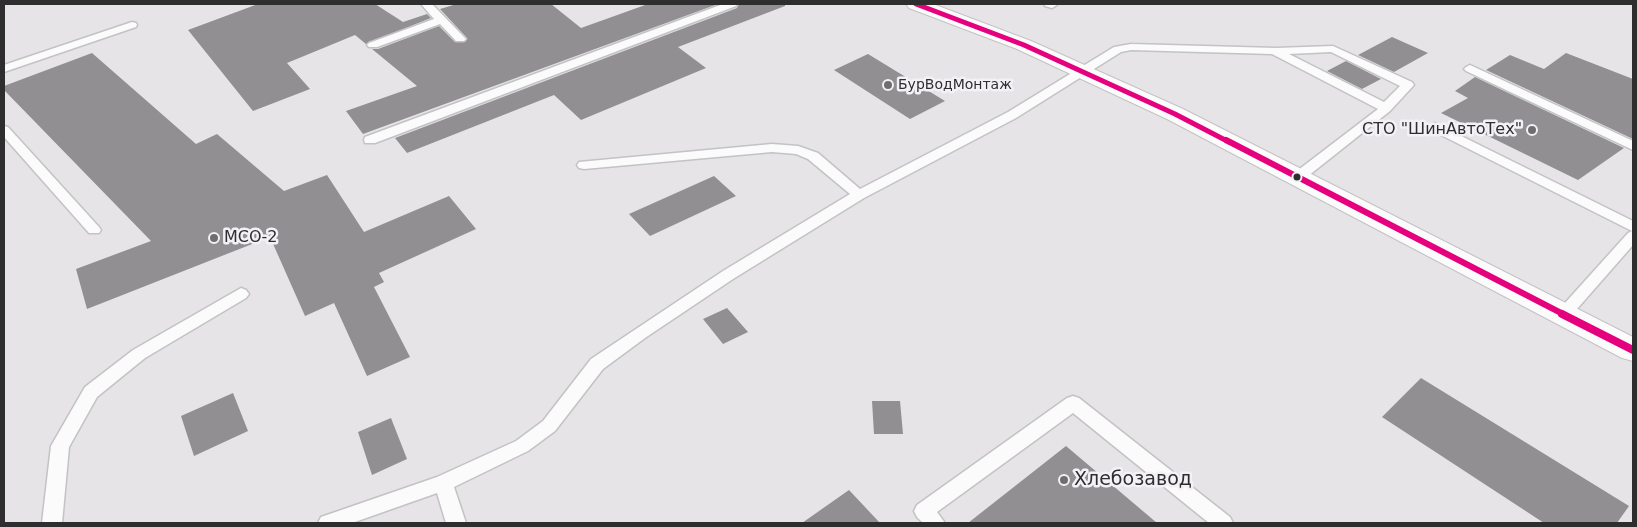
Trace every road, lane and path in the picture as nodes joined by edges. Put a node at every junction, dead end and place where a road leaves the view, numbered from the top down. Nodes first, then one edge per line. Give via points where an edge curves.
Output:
1 (426, 4) edge
2 (732, 4) edge
3 (916, 4) edge
4 (441, 20) junction
5 (132, 25) dead end
6 (460, 39) dead end
7 (373, 45) dead end
8 (1274, 51) junction
9 (4, 69) edge
10 (1470, 69) dead end
11 (1084, 72) junction
12 (1386, 108) junction
13 (1435, 127) dead end
14 (4, 130) edge
15 (370, 140) dead end
16 (1633, 146) edge
17 (584, 166) dead end
18 (1298, 177) junction
19 (859, 196) junction
20 (1633, 227) edge
21 (94, 230) dead end
22 (1633, 236) edge
23 (241, 294) dead end
24 (1564, 314) junction
25 (1633, 350) edge
26 (443, 483) junction
27 (52, 523) edge
28 (328, 523) edge
29 (456, 523) edge
30 (935, 523) edge
31 (1223, 523) edge

1 - 4 lane
2 - 15 lane
3 - 11 main road via 1024,45
4 - 6 lane
4 - 7 lane
5 - 9 lane
8 - 11 lane via 1131,47 1118,49
8 - 12 lane
8 - 12 lane via 1333,49 1408,85
10 - 16 lane
11 - 18 main road
11 - 19 lane via 1012,115
12 - 18 lane
13 - 20 lane
14 - 21 lane
17 - 19 lane via 772,148 798,150 813,156
18 - 24 main road
19 - 26 lane via 728,275 597,364 550,426 522,446
22 - 24 lane
23 - 27 lane via 139,354 91,392 60,446
24 - 25 main road
26 - 28 lane
26 - 29 lane
30 - 31 lane via 924,511 1073,403

